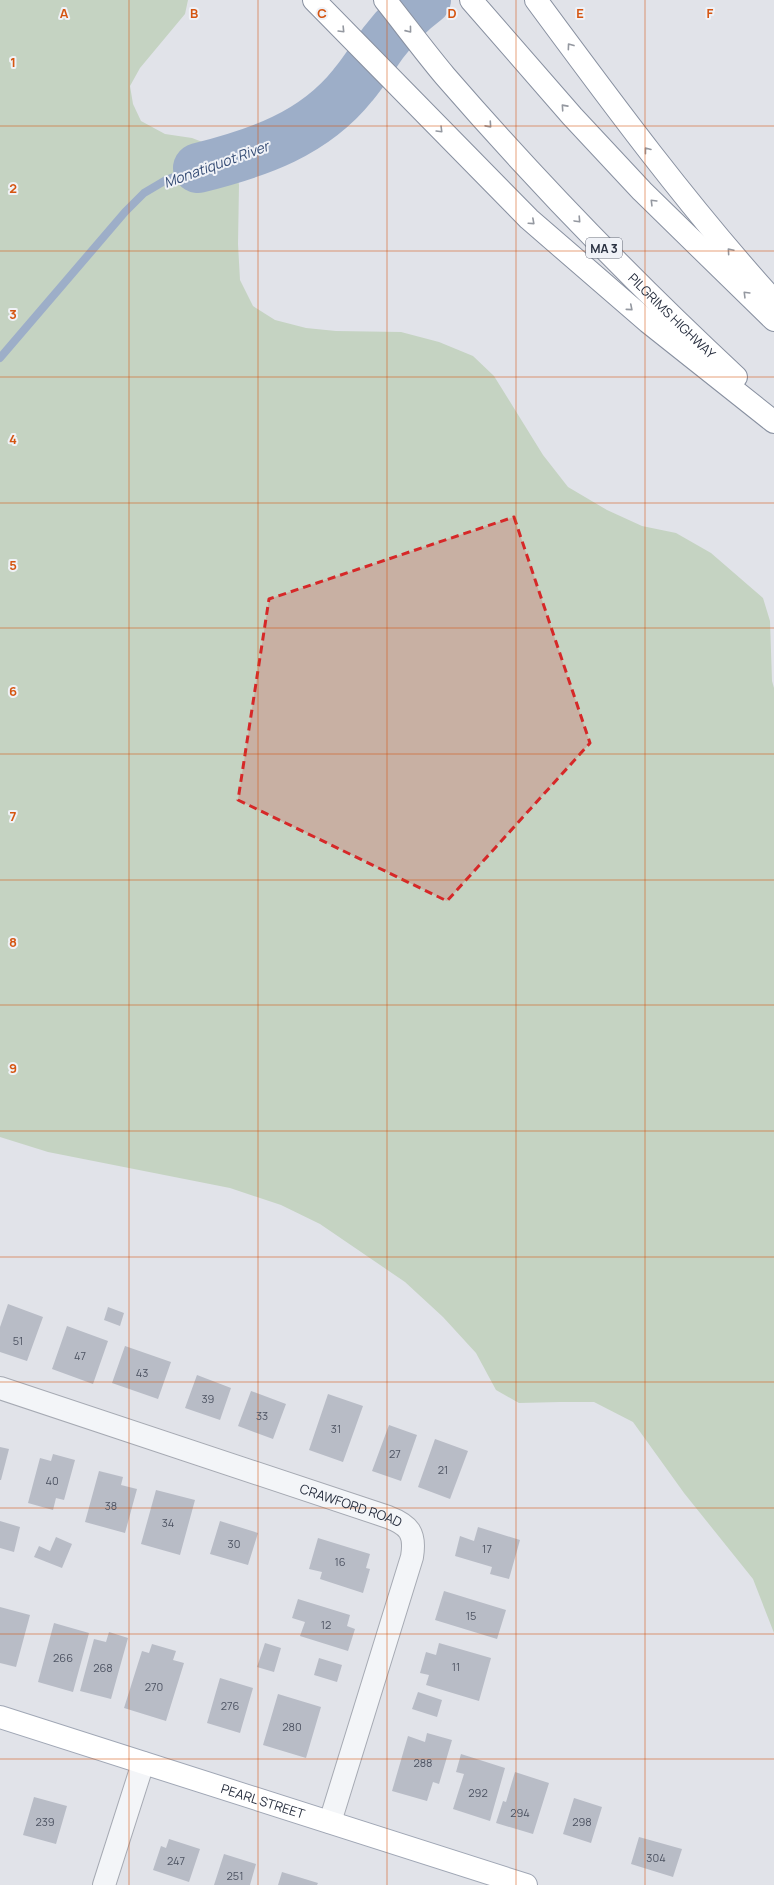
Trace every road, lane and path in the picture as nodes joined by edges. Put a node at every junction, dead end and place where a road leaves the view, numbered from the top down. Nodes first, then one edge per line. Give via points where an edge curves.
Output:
1 (385, 0) edge
2 (471, 0) edge
3 (536, 0) edge
4 (315, 1) edge
5 (774, 301) edge
6 (774, 320) edge
7 (774, 411) edge
8 (774, 422) edge
9 (0, 1388) edge
10 (0, 1717) edge
11 (143, 1763) junction
12 (330, 1822) junction
13 (104, 1885) edge
14 (526, 1885) edge

1 -> 7 main road, PILGRIMS HIGHWAY / MA 3 via 444,75 591,234 698,342
6 -> 2 main road via 642,191 572,116
5 -> 3 main road via 663,170
4 -> 8 main road via 529,219 686,354
9 - 12 street, CRAWFORD ROAD via 388,1517 410,1530 414,1547 412,1557
10 - 11 main road, PEARL STREET
11 - 12 main road, PEARL STREET
11 - 13 street
12 - 14 main road, PEARL STREET

